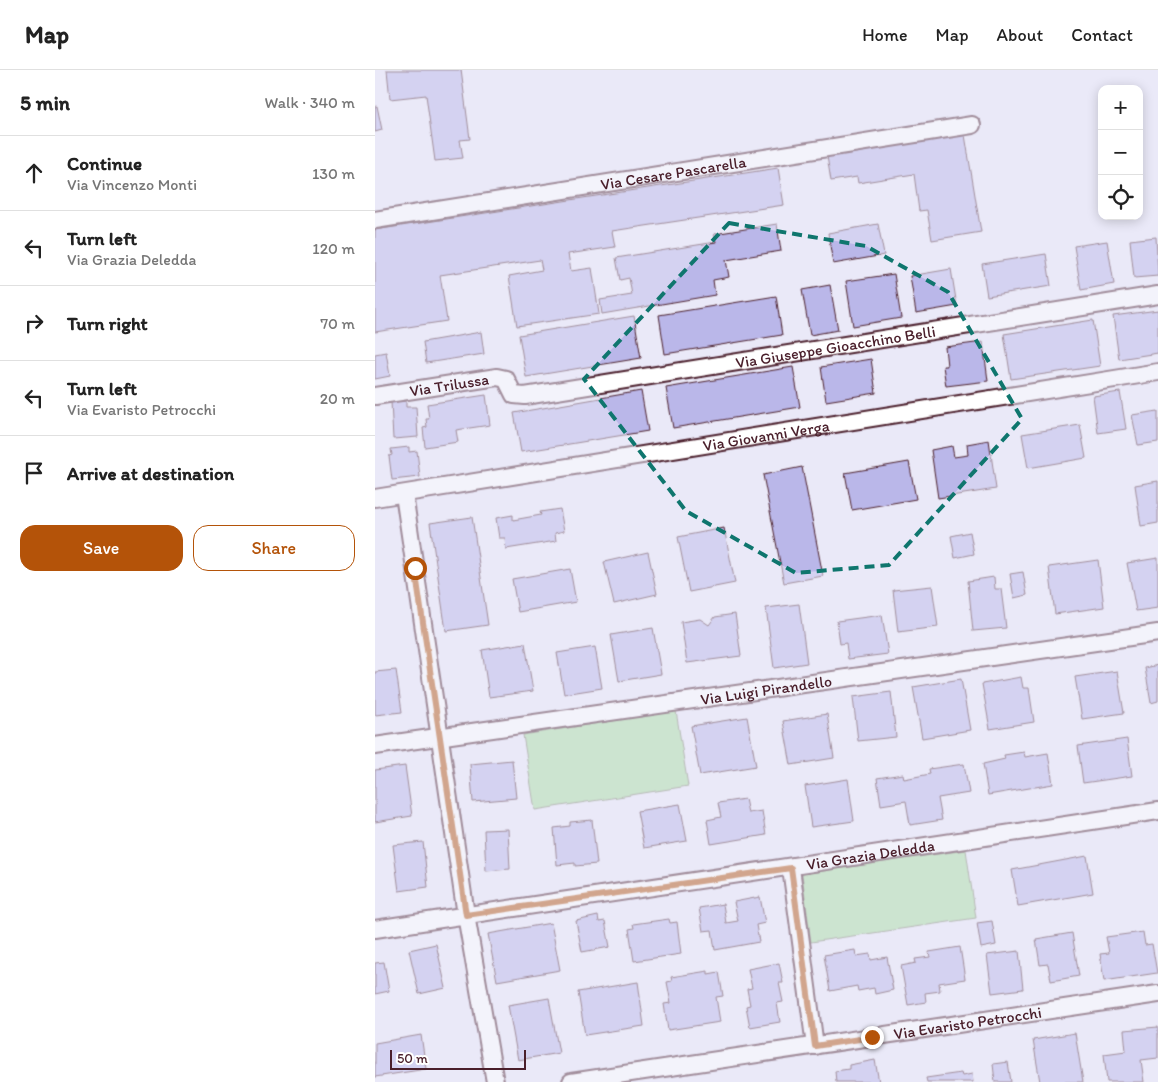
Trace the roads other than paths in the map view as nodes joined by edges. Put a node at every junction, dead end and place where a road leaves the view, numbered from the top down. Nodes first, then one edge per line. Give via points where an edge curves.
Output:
1 (972, 125) dead end
2 (375, 220) edge
3 (1158, 295) edge
4 (1158, 372) edge
5 (514, 395) joint
6 (375, 396) edge
7 (404, 494) junction
8 (375, 498) edge
9 (1158, 633) edge
10 (440, 737) junction
11 (375, 746) edge
12 (1158, 811) edge
13 (791, 868) junction
14 (466, 915) junction
15 (375, 929) edge
16 (1158, 994) edge
17 (815, 1046) junction
18 (495, 1082) edge
19 (571, 1082) edge

1 - 2 street, Via Cesare Pascarella
3 - 5 street, Via Giuseppe Gioacchino Belli via 525,396
4 - 7 street, Via Giovanni Verga
5 - 6 street, Via Trilussa via 506,379 497,376
7 - 8 street, Via Giovanni Verga
7 - 10 street
9 - 10 street, Via Luigi Pirandello
10 - 11 street, Via Luigi Pirandello
10 - 14 street
12 - 13 street, Via Grazia Deledda
13 - 14 street, Via Grazia Deledda
13 - 17 street
14 - 15 street, Via Grazia Deledda
14 - 18 street
16 - 17 street, Via Evaristo Petrocchi
17 - 19 street, Via Evaristo Petrocchi

